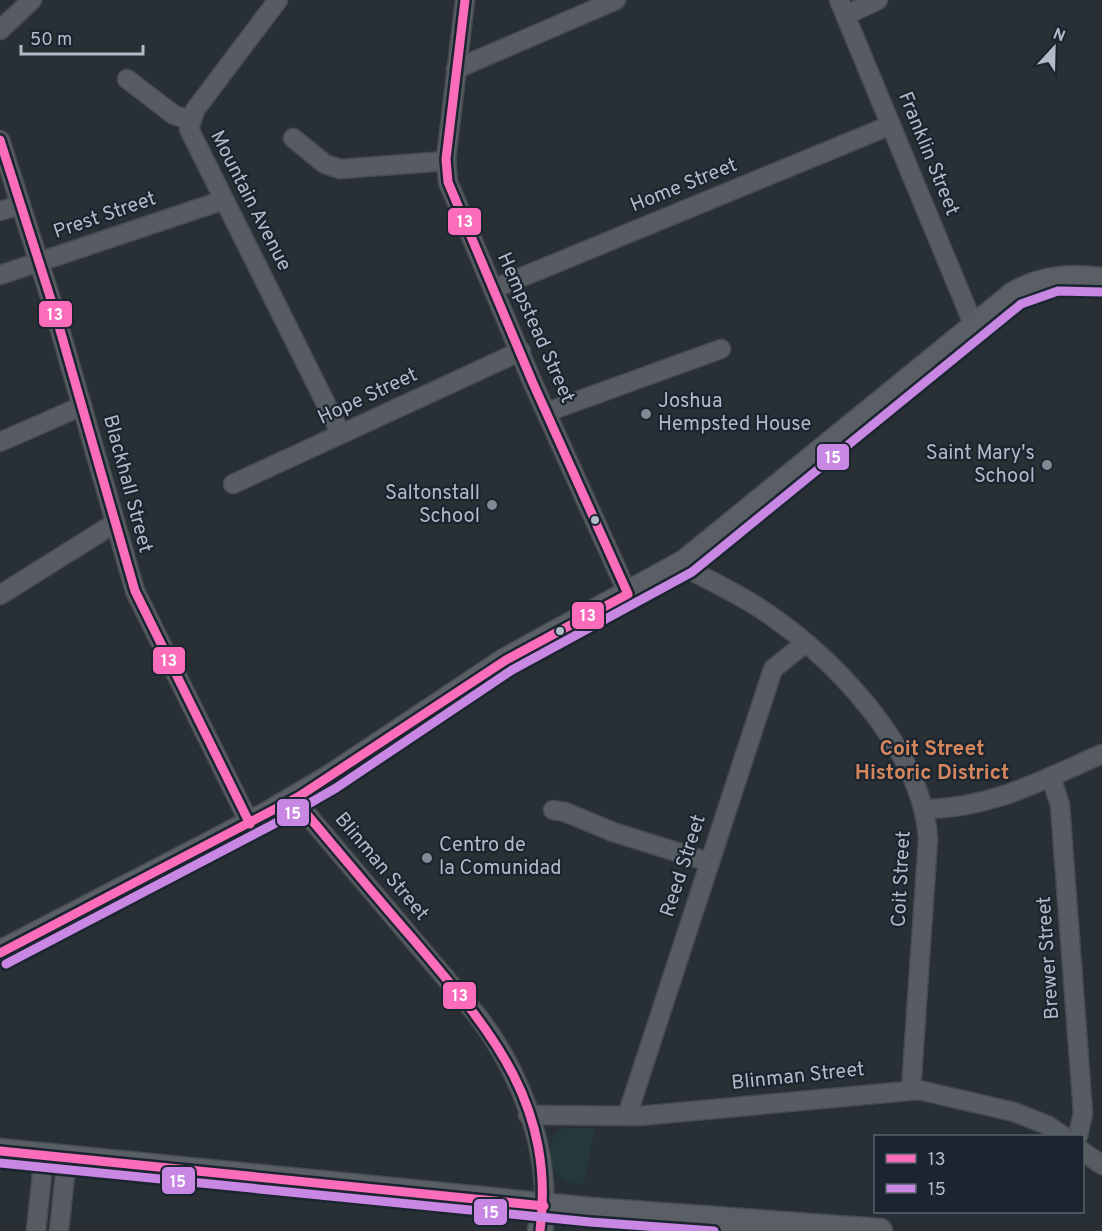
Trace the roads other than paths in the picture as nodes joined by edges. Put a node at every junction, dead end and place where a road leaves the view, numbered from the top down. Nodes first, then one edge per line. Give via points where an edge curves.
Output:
1 (33, 0) edge
2 (278, 0) edge
3 (465, 0) edge
4 (616, 0) edge
5 (878, 0) edge
6 (843, 7) edge
7 (0, 30) edge
8 (456, 69) junction
9 (127, 79) dead end
10 (190, 120) junction
11 (891, 125) junction
12 (293, 138) dead end
13 (0, 140) edge
14 (446, 161) junction
15 (224, 200) junction
16 (21, 205) junction
17 (0, 211) edge
18 (39, 262) junction
19 (0, 275) edge
20 (1102, 280) edge
21 (493, 289) junction
22 (974, 326) junction
23 (721, 349) dead end
24 (521, 351) junction
25 (82, 406) junction
26 (547, 412) junction
27 (341, 434) junction
28 (0, 442) edge
29 (233, 484) dead end
30 (115, 524) junction
31 (680, 566) junction
32 (627, 594) junction
33 (0, 595) edge
34 (804, 644) junction
35 (1102, 754) edge
36 (1051, 777) junction
37 (294, 799) junction
38 (924, 809) junction
39 (553, 810) dead end
40 (250, 824) junction
41 (710, 862) junction
42 (0, 953) edge
43 (911, 1090) junction
44 (528, 1115) junction
45 (627, 1116) junction
46 (1060, 1135) edge
47 (1078, 1135) edge
48 (0, 1151) edge
49 (1084, 1152) edge
50 (55, 1156) junction
51 (1102, 1165) edge
52 (544, 1206) junction
53 (36, 1231) edge
54 (59, 1231) edge
55 (540, 1231) edge
56 (880, 1231) edge

1 - 7 street
2 - 10 street, Mountain Avenue
3 - 8 street, Hempstead Street
4 - 8 street
5 - 6 street
6 - 11 street, Franklin Street
8 - 14 street, Hempstead Street
9 - 10 street via 174,115
10 - 15 street, Mountain Avenue via 192,140
11 - 21 street, Home Street
11 - 22 street, Franklin Street
12 - 14 street via 325,164 340,169
13 - 16 street, Blackhall Street
14 - 21 street, Hempstead Street via 451,192
15 - 18 street, Prest Street
15 - 27 street, Mountain Avenue
16 - 17 street
16 - 18 street, Blackhall Street
18 - 19 street, Prest Street
18 - 25 street, Blackhall Street
20 - 22 main road via 1061,278 1033,284
21 - 24 street, Hempstead Street
22 - 31 main road
23 - 26 street
24 - 26 street, Hempstead Street
24 - 27 street, Hope Street
25 - 28 street
25 - 30 street, Blackhall Street
26 - 32 street, Hempstead Street
27 - 29 street, Hope Street
30 - 33 street
30 - 40 street, Blackhall Street via 129,575 145,613
31 - 32 main road
31 - 34 street, Coit Street via 759,607
32 - 37 main road via 506,660
34 - 38 street, Coit Street via 832,667 880,724 914,779
34 - 41 street, Reed Street via 773,669
35 - 36 street
36 - 38 street via 990,802
36 - 47 street, Brewer Street via 1060,805 1083,1113
37 - 40 main road
37 - 44 street, Blinman Street via 487,1029 506,1061
38 - 43 street, Coit Street via 927,854
39 - 41 street
40 - 42 main road
41 - 45 street, Reed Street
43 - 45 street, Blinman Street
43 - 46 street, Blinman Street via 1014,1112 1047,1125
44 - 45 street, Blinman Street
44 - 52 street, Blinman Street via 542,1163
48 - 50 main road
49 - 51 street
50 - 52 main road
50 - 53 street
50 - 54 street
52 - 55 main road
52 - 56 main road

